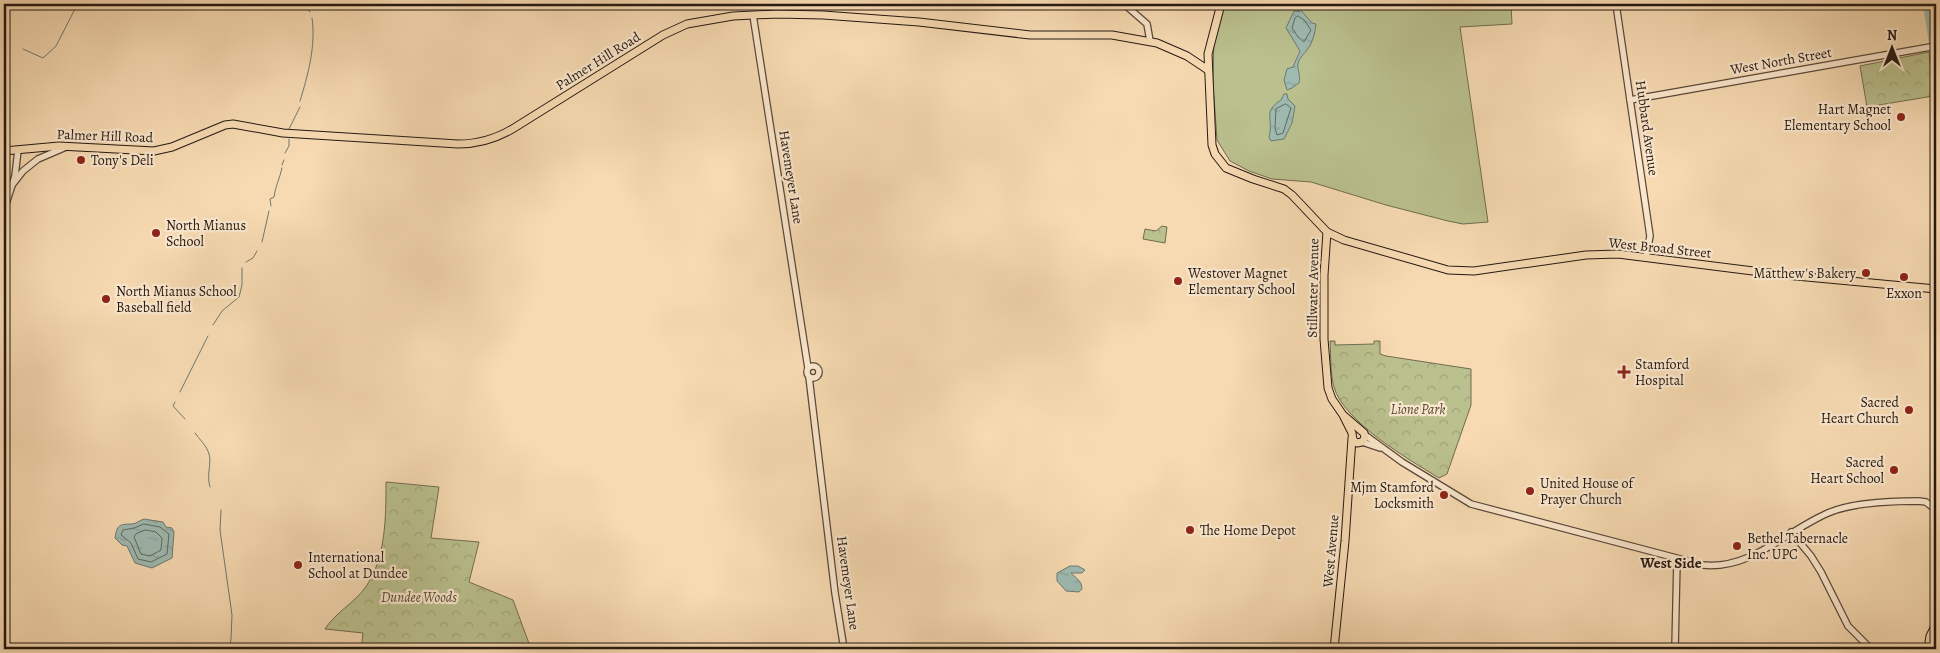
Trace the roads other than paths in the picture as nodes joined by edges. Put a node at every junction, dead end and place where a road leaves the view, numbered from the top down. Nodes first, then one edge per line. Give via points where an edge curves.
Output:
1 (1124, 4) edge
2 (1221, 4) edge
3 (1616, 4) edge
4 (753, 15) junction
5 (1150, 41) junction
6 (1936, 46) edge
7 (1208, 70) junction
8 (1630, 100) junction
9 (66, 146) junction
10 (4, 150) edge
11 (18, 150) junction
12 (12, 185) junction
13 (4, 210) edge
14 (1327, 232) junction
15 (1646, 257) junction
16 (1936, 289) edge
17 (804, 343) junction
18 (816, 366) junction
19 (808, 368) junction
20 (809, 377) junction
21 (817, 377) junction
22 (811, 402) junction
23 (4, 412) edge
24 (1358, 437) junction
25 (4, 441) edge
26 (1936, 510) edge
27 (1791, 532) junction
28 (1677, 560) junction
29 (1936, 624) edge
30 (1936, 634) edge
31 (844, 649) edge
32 (1334, 649) edge
33 (1675, 649) edge
34 (1871, 649) edge
35 (1928, 649) edge
36 (1936, 649) edge

1 - 5 street via 1147,24
2 - 7 main road, Stillwater Avenue via 1210,43
3 - 8 street, Hubbard Avenue
4 - 5 main road, Palmer Hill Road via 823,15 1030,35 1112,35
4 - 9 main road, Palmer Hill Road via 712,18 679,27 514,128 480,142 458,144 284,133 233,124 154,151
4 - 17 street, Havemeyer Lane
5 - 7 main road, Palmer Hill Road via 1180,52
6 - 8 street, West North Street
7 - 14 main road, Stillwater Avenue via 1212,145 1220,161 1233,172 1284,189
8 - 15 street, Hubbard Avenue via 1650,236
9 - 11 main road, Palmer Hill Road
9 - 12 street via 38,159
10 - 11 main road, Palmer Hill Road
11 - 12 street
12 - 13 street
14 - 15 main road, West Broad Street via 1344,240 1457,271 1586,255
14 - 24 main road, Stillwater Avenue via 1324,322 1327,382 1332,400
15 - 16 main road, West Broad Street via 1785,275
17 - 18 street, Havemeyer Lane
17 - 19 street, Havemeyer Lane
18 - 19 street
18 - 21 street via 819,371
19 - 20 street via 806,373
20 - 21 street
20 - 22 street, Havemeyer Lane
21 - 22 street, Havemeyer Lane
22 - 31 street, Havemeyer Lane
23 - 25 street
24 - 28 street, Stillwater Avenue via 1471,504
24 - 32 main road, West Avenue via 1352,454
26 - 27 street, Stillwater Avenue via 1920,500 1872,504 1833,511
27 - 28 street, Stillwater Avenue via 1760,553 1736,563 1712,566
27 - 34 street via 1821,572 1848,626
28 - 33 street
29 - 35 main road
30 - 36 main road

